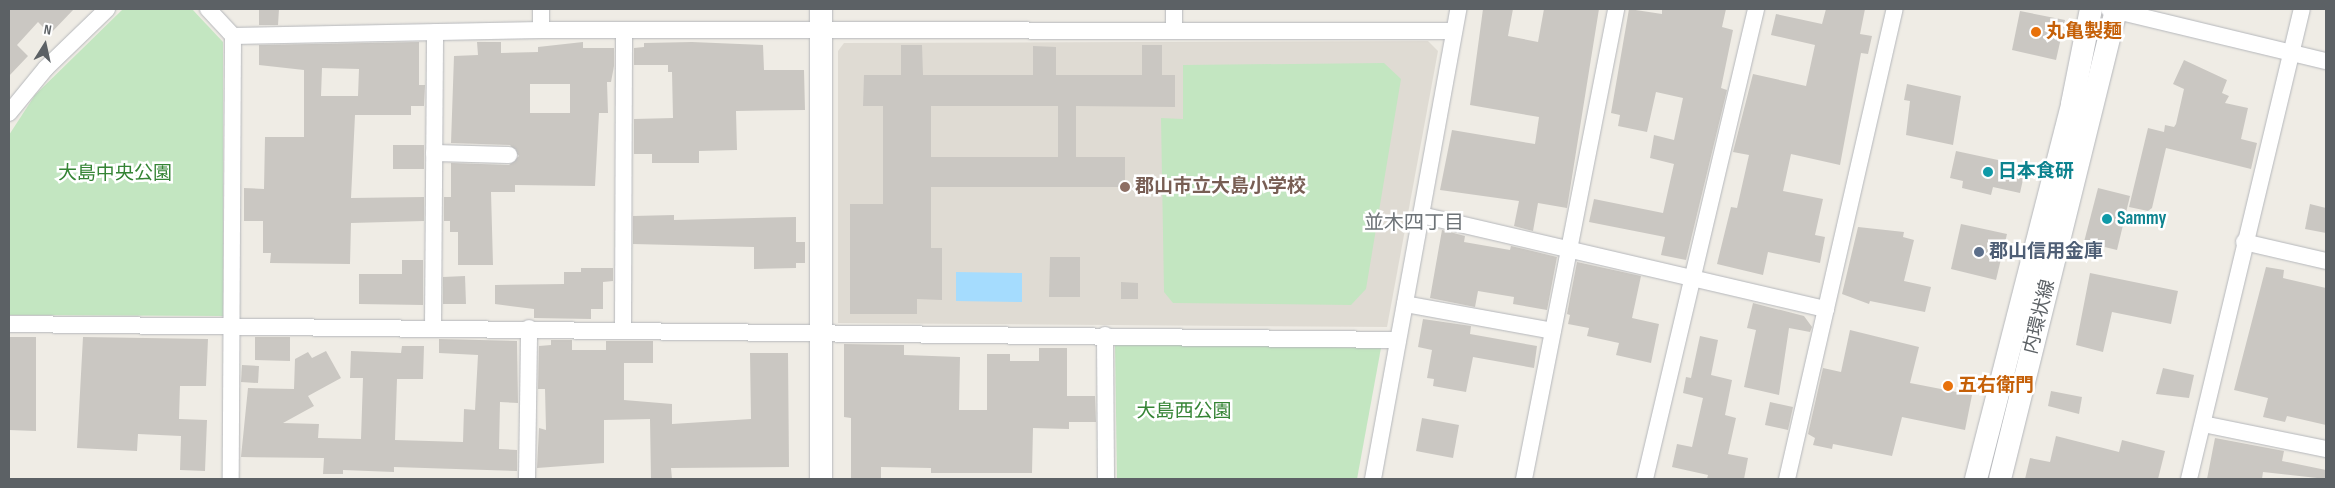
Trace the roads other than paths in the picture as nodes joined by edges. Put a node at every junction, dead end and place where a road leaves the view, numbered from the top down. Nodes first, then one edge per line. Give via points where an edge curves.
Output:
1 (107, 9) edge
2 (208, 9) edge
3 (542, 9) edge
4 (821, 9) edge
5 (1174, 9) edge
6 (1458, 9) edge
7 (1616, 9) edge
8 (1756, 9) edge
9 (1895, 9) edge
10 (2091, 9) edge
11 (2113, 9) edge
12 (2302, 9) edge
13 (541, 30) junction
14 (624, 30) junction
15 (1174, 30) junction
16 (821, 31) junction
17 (1454, 31) junction
18 (435, 32) junction
19 (233, 36) junction
20 (2291, 52) junction
21 (2326, 61) edge
22 (9, 113) edge
23 (434, 153) junction
24 (509, 155) dead end
25 (1421, 215) junction
26 (2244, 242) junction
27 (1570, 249) junction
28 (2326, 261) edge
29 (1692, 279) junction
30 (1405, 304) junction
31 (1826, 309) junction
32 (9, 324) edge
33 (232, 324) junction
34 (433, 327) junction
35 (530, 328) junction
36 (623, 330) junction
37 (1553, 331) junction
38 (820, 333) junction
39 (1105, 335) junction
40 (1398, 340) junction
41 (2203, 424) junction
42 (2326, 449) edge
43 (231, 479) edge
44 (526, 479) edge
45 (821, 479) edge
46 (1106, 479) edge
47 (1373, 479) edge
48 (1524, 479) edge
49 (1645, 479) edge
50 (1787, 479) edge
51 (1976, 479) edge
52 (2000, 479) edge
53 (2189, 479) edge

1 - 22 street via 46,68
2 - 19 street
3 - 13 street
4 - 16 street
5 - 15 street
6 - 17 street
7 - 27 street
8 - 29 street
9 - 31 street
10 - 51 street, 内環状線 via 2072,104
11 - 20 street
11 - 52 street, 内環状線
12 - 20 street
13 - 14 street
13 - 18 street
14 - 16 street
14 - 36 street
15 - 16 street
15 - 17 street
16 - 38 street
17 - 25 street
18 - 19 street
18 - 23 street
19 - 33 street
20 - 21 street
20 - 26 street
23 - 24 street
23 - 34 street
25 - 27 street
25 - 30 street
26 - 28 street
26 - 41 street
27 - 29 street
27 - 37 street
29 - 31 street
29 - 49 street
30 - 37 street
30 - 40 street
31 - 50 street
32 - 33 street
33 - 34 street
33 - 43 street
34 - 35 street
35 - 36 street
35 - 44 street
36 - 38 street
37 - 48 street
38 - 39 street
38 - 45 street
39 - 40 street
39 - 46 street
40 - 47 street
41 - 42 street
41 - 53 street

